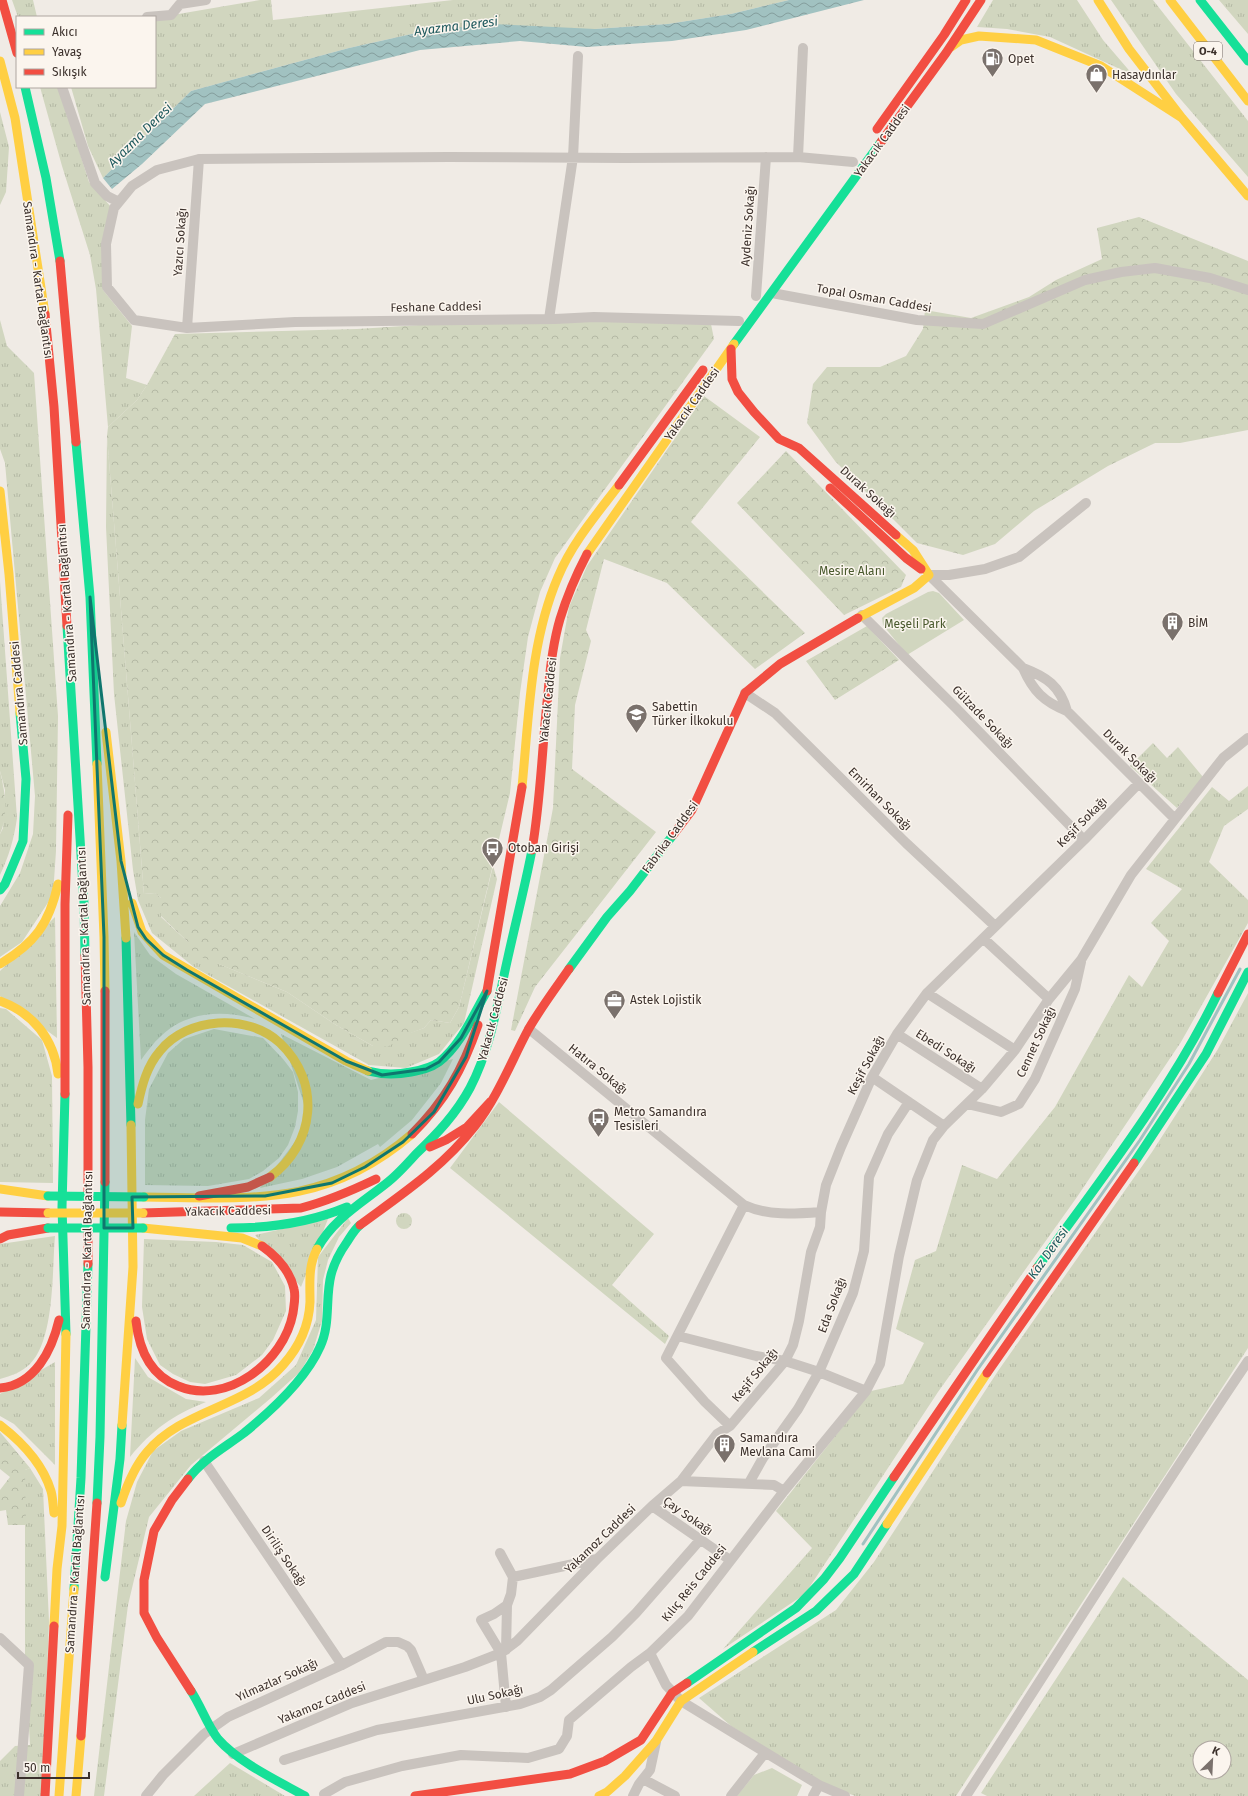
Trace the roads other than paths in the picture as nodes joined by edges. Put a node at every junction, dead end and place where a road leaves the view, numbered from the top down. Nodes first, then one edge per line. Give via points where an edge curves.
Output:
1 (2, 0) edge
2 (206, 0) edge
3 (959, 0) edge
4 (966, 0) edge
5 (981, 0) edge
6 (1098, 0) edge
7 (1170, 0) edge
8 (1200, 0) edge
9 (179, 2) edge
10 (156, 16) edge
11 (944, 35) junction
12 (803, 48) dead end
13 (16, 49) edge
14 (946, 53) junction
15 (578, 56) dead end
16 (0, 61) edge
17 (1248, 61) edge
18 (25, 88) edge
19 (62, 88) edge
20 (1248, 101) edge
21 (1182, 118) junction
22 (871, 137) dead end
23 (798, 156) junction
24 (573, 157) junction
25 (766, 157) junction
26 (199, 159) junction
27 (856, 159) joint
28 (845, 174) dead end
29 (1248, 196) edge
30 (119, 202) junction
31 (765, 284) dead end
32 (1248, 290) edge
33 (772, 293) junction
34 (754, 300) joint
35 (741, 318) joint
36 (549, 319) junction
37 (187, 328) junction
38 (730, 333) dead end
39 (731, 349) junction
40 (709, 362) dead end
41 (0, 491) edge
42 (1086, 503) dead end
43 (929, 575) junction
44 (90, 598) junction
45 (862, 615) junction
46 (68, 628) junction
47 (1023, 668) junction
48 (744, 693) junction
49 (1067, 711) junction
50 (1248, 738) edge
51 (1139, 783) junction
52 (68, 818) junction
53 (1175, 819) junction
54 (1084, 840) junction
55 (121, 860) junction
56 (0, 890) edge
57 (996, 926) junction
58 (1248, 934) edge
59 (984, 939) junction
60 (1081, 960) junction
61 (0, 964) edge
62 (1248, 972) edge
63 (486, 991) junction
64 (927, 993) junction
65 (1049, 999) junction
66 (0, 1001) edge
67 (529, 1029) junction
68 (897, 1034) junction
69 (1015, 1050) junction
70 (872, 1077) junction
71 (982, 1089) junction
72 (491, 1101) junction
73 (909, 1102) junction
74 (967, 1104) junction
75 (944, 1126) junction
76 (65, 1127) junction
77 (132, 1143) junction
78 (416, 1154) junction
79 (0, 1189) edge
80 (48, 1196) junction
81 (199, 1196) junction
82 (0, 1198) edge
83 (361, 1200) junction
84 (744, 1205) junction
85 (0, 1212) edge
86 (820, 1212) junction
87 (8, 1225) dead end
88 (48, 1228) junction
89 (143, 1228) junction
90 (0, 1239) edge
91 (63, 1265) junction
92 (133, 1267) junction
93 (678, 1336) junction
94 (785, 1361) junction
95 (1248, 1361) edge
96 (818, 1372) junction
97 (0, 1388) edge
98 (866, 1391) junction
99 (0, 1425) edge
100 (730, 1426) junction
101 (204, 1461) junction
102 (681, 1481) junction
103 (749, 1483) junction
104 (784, 1491) junction
105 (652, 1506) junction
106 (700, 1540) junction
107 (500, 1553) dead end
108 (597, 1559) junction
109 (730, 1560) junction
110 (57, 1569) junction
111 (513, 1577) junction
112 (507, 1605) junction
113 (0, 1638) edge
114 (504, 1652) junction
115 (650, 1653) junction
116 (342, 1665) junction
117 (424, 1680) junction
118 (94, 1687) dead end
119 (672, 1693) junction
120 (681, 1701) junction
121 (506, 1707) junction
122 (212, 1728) junction
123 (656, 1741) junction
124 (765, 1753) junction
125 (233, 1754) junction
126 (284, 1760) dead end
127 (643, 1779) junction
128 (819, 1785) junction
129 (324, 1794) dead end
130 (19, 1796) edge
131 (45, 1796) edge
132 (59, 1796) edge
133 (76, 1796) edge
134 (83, 1796) edge
135 (146, 1796) edge
136 (305, 1796) edge
137 (415, 1796) edge
138 (599, 1796) edge
139 (633, 1796) edge
140 (675, 1796) edge
141 (731, 1796) edge
142 (813, 1796) edge
143 (845, 1796) edge
144 (966, 1796) edge

1 - 13 main road
2 - 9 street
3 - 11 main road
4 - 11 main road
5 - 14 main road
6 - 21 main road via 1129,49
7 - 20 main road, O-4
8 - 17 main road, O-4
9 - 10 street via 171,15
11 - 22 main road, Yakacık Caddesi
12 - 23 street
14 - 21 main road via 953,45 970,37 986,35 1036,40 1101,66
14 - 33 main road, Yakacık Caddesi
15 - 24 street
16 - 46 main road, Samandıra - Kartal Bağlantısı via 15,118 45,311 54,406
18 - 44 main road, Samandıra - Kartal Bağlantısı via 58,244
19 - 30 street via 95,183 107,196
21 - 29 main road
23 - 25 street
23 - 27 street
24 - 25 street
24 - 26 street
24 - 36 street
25 - 34 street, Aydeniz Sokağı
26 - 30 street via 157,170 132,186
26 - 37 street, Yazıcı Sokağı
27 - 28 main road, Yakacık Caddesi
30 - 37 street, Feshane Caddesi via 114,208 106,244 107,287 134,320
31 - 34 main road
32 - 33 street, Topal Osman Caddesi via 1210,278 1155,268 1121,272 1085,280 983,324 917,320
33 - 39 main road, Yakacık Caddesi
35 - 36 street, Feshane Caddesi
35 - 38 main road
36 - 37 street, Feshane Caddesi via 295,322
39 - 43 main road, Durak Sokağı via 732,379 738,392 754,412 806,466 906,558
39 - 78 main road, Yakacık Caddesi via 589,551 574,579 555,641 538,810 489,1045 478,1073 459,1107 441,1131
40 - 63 main road, Yakacık Caddesi via 575,545 553,590 537,643 520,804
41 - 56 main road, Samandıra Caddesi via 10,574 26,779 24,841
42 - 43 street via 1019,557 985,569 949,575
43 - 45 main road, Fabrika Caddesi via 914,588
43 - 47 street, Durak Sokağı
44 - 55 main road
44 - 133 main road, Samandıra - Kartal Bağlantısı via 104,937 106,1134 97,1515
45 - 48 main road, Fabrika Caddesi via 780,664
45 - 54 street, Gülzade Sokağı
46 - 52 main road
46 - 132 main road, Samandıra - Kartal Bağlantısı via 84,903 89,1154 81,1478
47 - 49 street, Durak Sokağı via 1030,683 1040,695 1054,706
47 - 49 street, Durak Sokağı via 1049,680 1063,697
48 - 57 street, Emirhan Sokağı via 774,713 906,843
48 - 67 main road, Fabrika Caddesi via 692,810 630,891 607,916
49 - 51 street, Durak Sokağı
50 - 53 street via 1223,758
51 - 53 street, Durak Sokağı
51 - 54 street, Keşif Sokağı
52 - 61 main road via 55,901 44,928 20,953
52 - 76 main road via 65,904
53 - 60 street via 1131,875
54 - 57 street, Keşif Sokağı
55 - 63 main road via 138,927 146,939 163,955 364,1070 382,1075 396,1075 426,1070 439,1062 461,1038
55 - 77 main road via 128,962
57 - 59 street, Keşif Sokağı
58 - 119 main road via 1231,962 1193,1040 1158,1095 828,1574 796,1608
59 - 64 street, Keşif Sokağı
59 - 65 street
60 - 65 street, Kılıç Reis Caddesi
60 - 74 street, Cennet Sokağı via 1075,990 1035,1080 1019,1104 1001,1112
62 - 120 main road via 1206,1054 1124,1178 989,1369 854,1574 816,1611
63 - 81 main road, Yakacık Caddesi via 482,1014 452,1085 434,1112 403,1142 365,1167 332,1183 297,1192 265,1196
64 - 68 street, Keşif Sokağı
64 - 69 street
65 - 69 street, Kılıç Reis Caddesi
66 - 76 main road via 14,1006 32,1020 49,1041 57,1066
67 - 72 main road, Fabrika Caddesi
67 - 84 street, Hatıra Sokağı
68 - 70 street, Keşif Sokağı
68 - 71 street, Ebedi Sokağı
69 - 71 street, Kılıç Reis Caddesi
70 - 73 street
70 - 86 street, Keşif Sokağı via 826,1185
71 - 74 street, Kılıç Reis Caddesi
72 - 78 main road via 467,1127
72 - 101 main road via 473,1129 451,1155 422,1180 355,1229 331,1276 326,1330 314,1359 268,1412
73 - 75 street
73 - 96 street, Eda Sokağı via 888,1134 869,1177 864,1251 853,1293
74 - 75 street, Kılıç Reis Caddesi
75 - 98 street, Kılıç Reis Caddesi via 933,1140 917,1180 899,1256 880,1364
76 - 91 main road
77 - 81 main road via 142,1087 148,1069 170,1041 205,1024 226,1022 258,1030 279,1041 304,1077 308,1091 307,1126 300,1141 283,1167 263,1181
77 - 92 main road
78 - 83 main road via 384,1185
78 - 85 main road, Yakacık Caddesi, bridge via 359,1187 321,1203 300,1208 143,1213
79 - 80 main road
80 - 81 main road, Yakacık Caddesi, bridge
80 - 82 main road
83 - 89 main road via 304,1223 285,1226
83 - 92 main road via 331,1228 314,1252 308,1278 310,1304 307,1321 297,1346 285,1363 264,1384 250,1393 171,1429 139,1461 122,1499 104,1586 120,1460
84 - 86 street via 754,1210 781,1214
84 - 93 street
86 - 94 street, Keşif Sokağı via 820,1227 812,1252 799,1321 793,1345
87 - 88 main road
88 - 89 main road, bridge
88 - 90 main road via 8,1235
89 - 92 main road via 248,1239 266,1248 284,1266 292,1282 296,1299 293,1317 275,1351 245,1379 223,1390 211,1392 195,1392 176,1387 157,1375 144,1355 137,1335
91 - 97 main road via 61,1309 53,1344 34,1371 20,1383
91 - 110 main road via 66,1332 62,1526
93 - 94 street
93 - 100 street via 666,1358
94 - 96 street
94 - 100 street, Keşif Sokağı
95 - 144 street via 1183,1457
96 - 98 street
96 - 103 street, Eda Sokağı via 798,1409
98 - 104 street, Kılıç Reis Caddesi
99 - 110 main road via 13,1435 39,1466 51,1492 56,1524
100 - 102 street, Yakamoz Caddesi via 717,1434
101 - 116 street, Diriliş Sokağı
101 - 122 main road via 172,1500 154,1531 144,1580 144,1613
102 - 103 street
102 - 105 street, Yakamoz Caddesi
103 - 104 street via 774,1485
104 - 109 street, Kılıç Reis Caddesi
105 - 106 street, Çay Sokağı
105 - 108 street, Yakamoz Caddesi
106 - 109 street, Çay Sokağı
106 - 121 street, Ulu Sokağı via 624,1626 568,1676 540,1697
107 - 111 street
108 - 111 street
108 - 114 street, Yakamoz Caddesi
109 - 115 street, Kılıç Reis Caddesi via 688,1616
110 - 131 main road
111 - 112 street
112 - 114 street
112 - 114 street via 481,1620
113 - 130 street via 29,1665
114 - 117 street, Yakamoz Caddesi
114 - 121 street
115 - 119 street
115 - 129 street, Kılıç Reis Caddesi via 569,1720 567,1736 559,1749 528,1758 461,1754 402,1766 345,1782
116 - 117 street, Yılmazlar Sokağı via 386,1642 398,1642 411,1650
116 - 122 street, Yılmazlar Sokağı via 235,1713
117 - 125 street, Yakamoz Caddesi via 352,1703
118 - 134 main road
119 - 120 street
119 - 137 main road via 641,1740 605,1761 570,1774
120 - 123 main road
120 - 124 street
121 - 126 street, Ulu Sokağı via 378,1730
122 - 125 main road
122 - 135 street, Yılmazlar Sokağı via 163,1775
123 - 127 street via 650,1770
123 - 138 main road via 625,1776
124 - 128 street
124 - 141 street
125 - 136 main road
127 - 139 street
127 - 140 street
128 - 142 street
128 - 143 street

